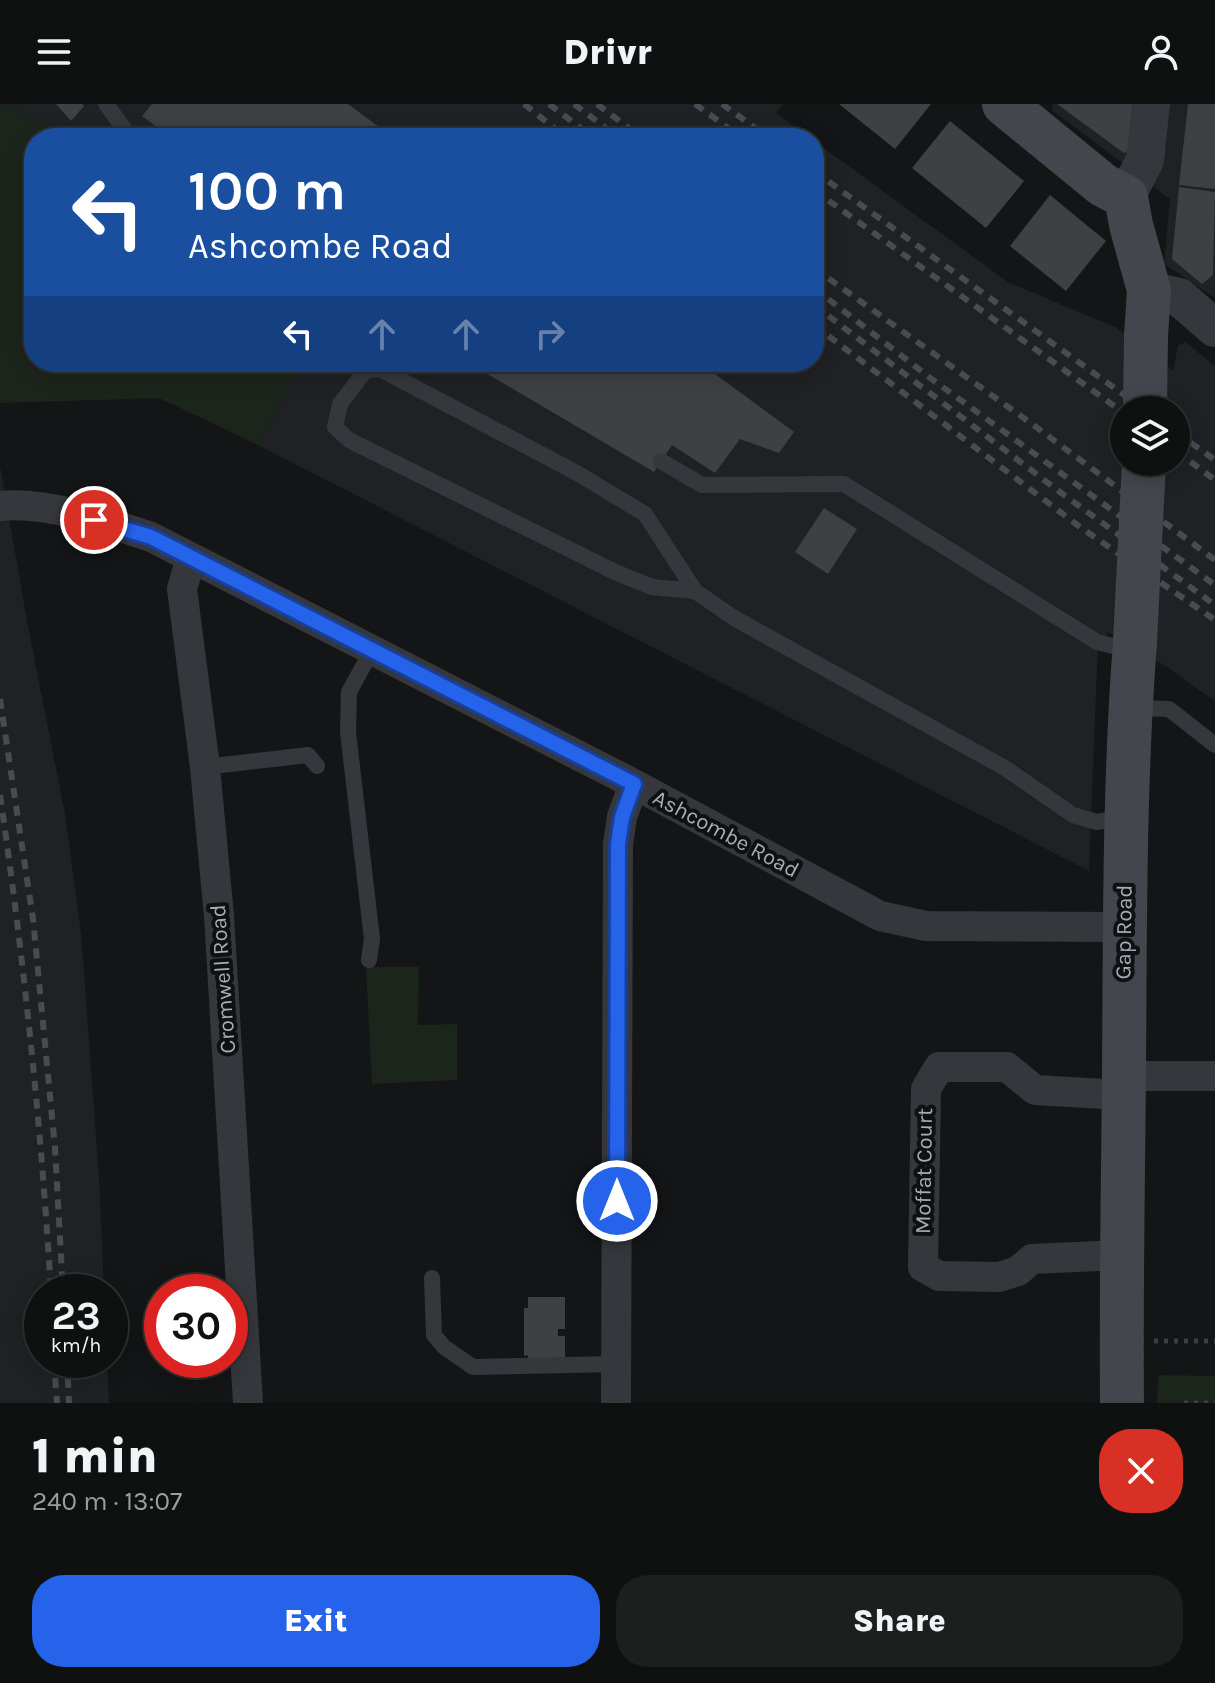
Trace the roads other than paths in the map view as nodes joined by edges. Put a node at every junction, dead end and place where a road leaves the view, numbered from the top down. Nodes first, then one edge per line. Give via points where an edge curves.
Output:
1 (1004, 104) edge
2 (1151, 104) edge
3 (115, 107) edge
4 (126, 128) edge
5 (1126, 197) junction
6 (1149, 290) junction
7 (1215, 328) edge
8 (364, 372) edge
9 (386, 372) edge
10 (1145, 396) edge
11 (661, 461) dead end
12 (1143, 476) edge
13 (2, 506) edge
14 (191, 558) junction
15 (695, 591) junction
16 (1135, 646) junction
17 (372, 650) junction
18 (1132, 708) junction
19 (1215, 745) edge
20 (317, 766) dead end
21 (205, 767) junction
22 (634, 784) junction
23 (1128, 816) junction
24 (1123, 927) junction
25 (369, 960) dead end
26 (1215, 1076) edge
27 (1124, 1086) junction
28 (1120, 1255) junction
29 (432, 1278) dead end
30 (616, 1364) junction
31 (248, 1403) edge
32 (616, 1403) edge
33 (1122, 1403) edge

1 - 5 main road via 1103,185
2 - 5 street via 1145,160
3 - 4 lane
5 - 6 main road
6 - 7 street via 1179,297
6 - 10 main road, bridge
8 - 15 lane via 340,404 335,427 349,440 627,577 652,587
9 - 15 lane via 645,514
11 - 16 lane via 702,485 844,484 1097,642
12 - 16 main road, Gap Road, bridge
13 - 14 street, Ashcombe Road via 28,505 115,525
14 - 17 street, Ashcombe Road
14 - 21 street, Cromwell Road via 182,589
15 - 23 lane via 734,618 1005,768 1073,815 1097,822
16 - 18 main road, Gap Road
17 - 22 street, Ashcombe Road
17 - 25 lane via 349,692 348,732 372,939
18 - 19 lane via 1169,709
18 - 23 main road, Gap Road
20 - 21 lane via 308,755
21 - 31 street, Cromwell Road via 221,944
22 - 24 street, Ashcombe Road via 880,916 926,926
22 - 30 street via 618,844
23 - 24 main road, Gap Road
24 - 27 main road, Gap Road
26 - 27 street, Moffat Court
27 - 28 main road, Gap Road
27 - 28 street, Moffat Court via 1035,1090 1007,1067 939,1067 926,1089 923,1267 939,1276 999,1277 1032,1259
28 - 33 main road, Gap Road
29 - 30 lane via 434,1335 473,1367
30 - 32 street

